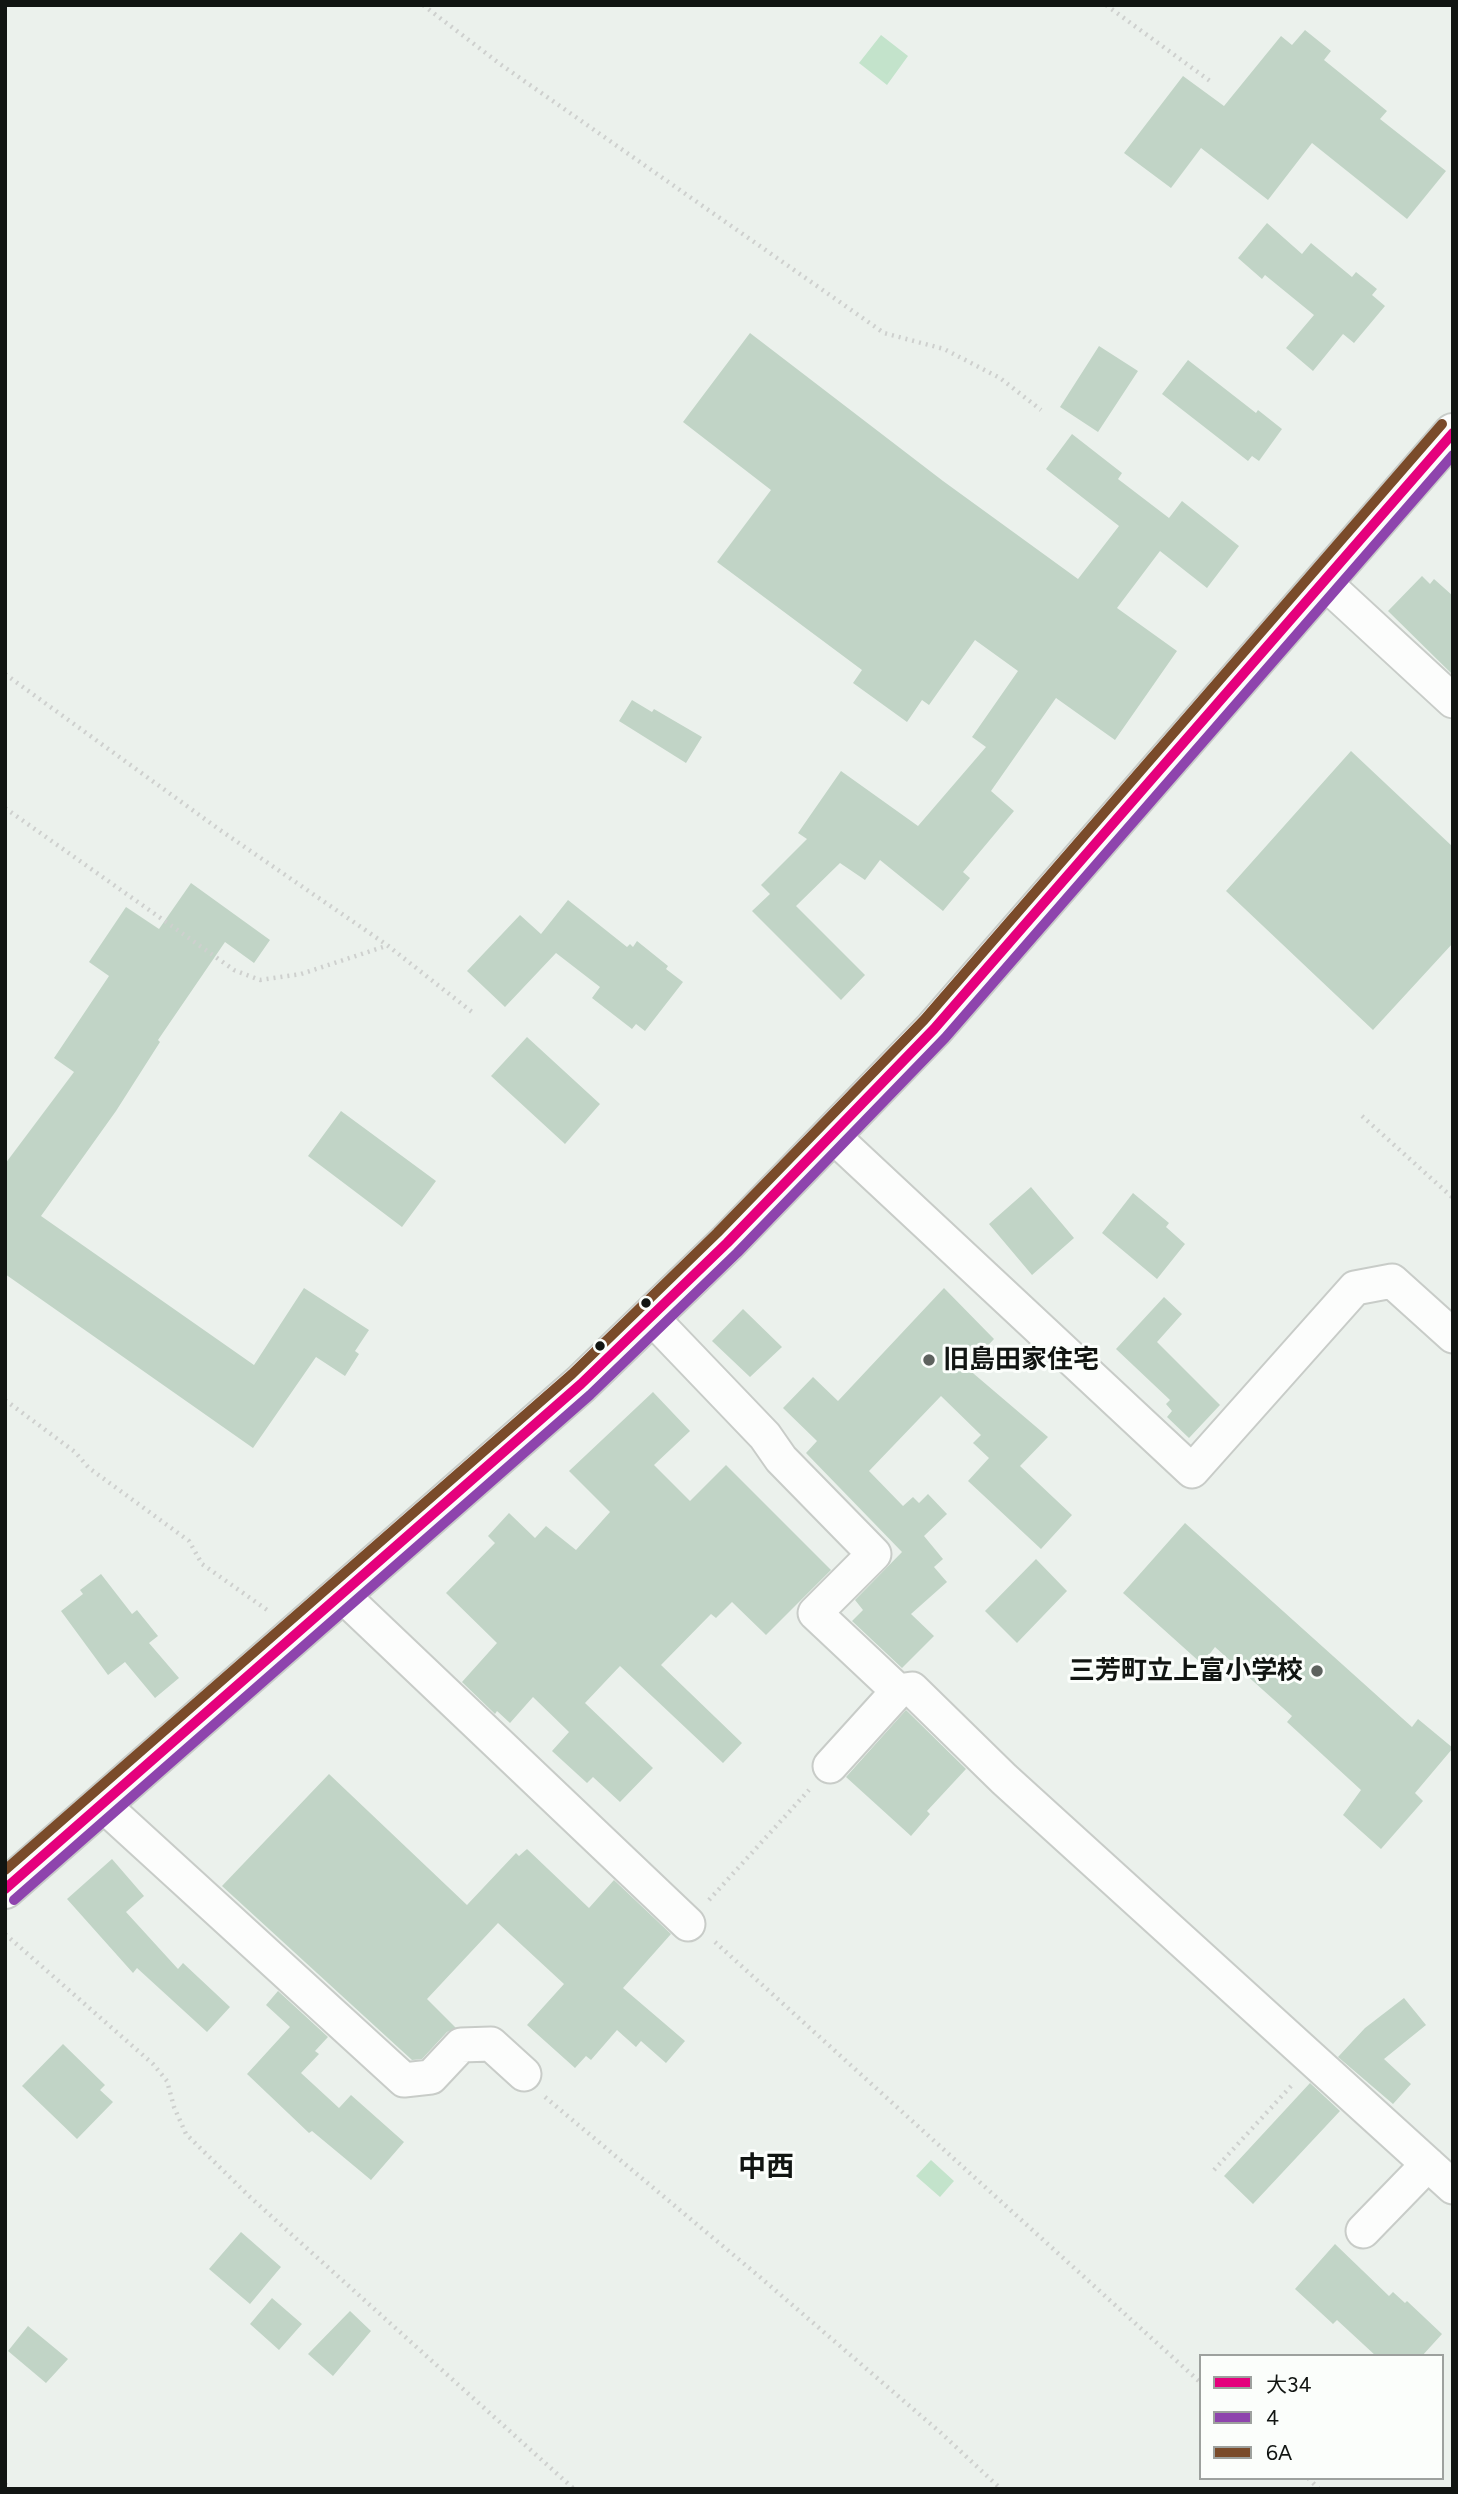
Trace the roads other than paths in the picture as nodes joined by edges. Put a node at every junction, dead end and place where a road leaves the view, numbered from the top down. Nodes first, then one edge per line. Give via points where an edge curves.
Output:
1 (1450, 441) edge
2 (1324, 582) junction
3 (1453, 701) edge
4 (832, 1135) junction
5 (651, 1317) junction
6 (1453, 1336) edge
7 (342, 1595) junction
8 (898, 1691) junction
9 (830, 1766) road end
10 (102, 1804) junction
11 (5, 1889) edge
12 (688, 1924) road end
13 (524, 2074) road end
14 (1428, 2164) junction
15 (1453, 2187) edge
16 (1363, 2231) dead end

1 - 2 main road
2 - 3 street
2 - 4 main road via 998,957
4 - 5 main road
4 - 6 street via 1192,1471 1355,1288 1391,1281
5 - 7 main road
5 - 8 street via 874,1555 814,1613
7 - 10 main road
7 - 12 street
8 - 9 street
8 - 14 street via 912,1689 1004,1779
10 - 11 main road
10 - 13 street via 404,2080 430,2077 461,2045 491,2044
14 - 15 street
14 - 16 street

